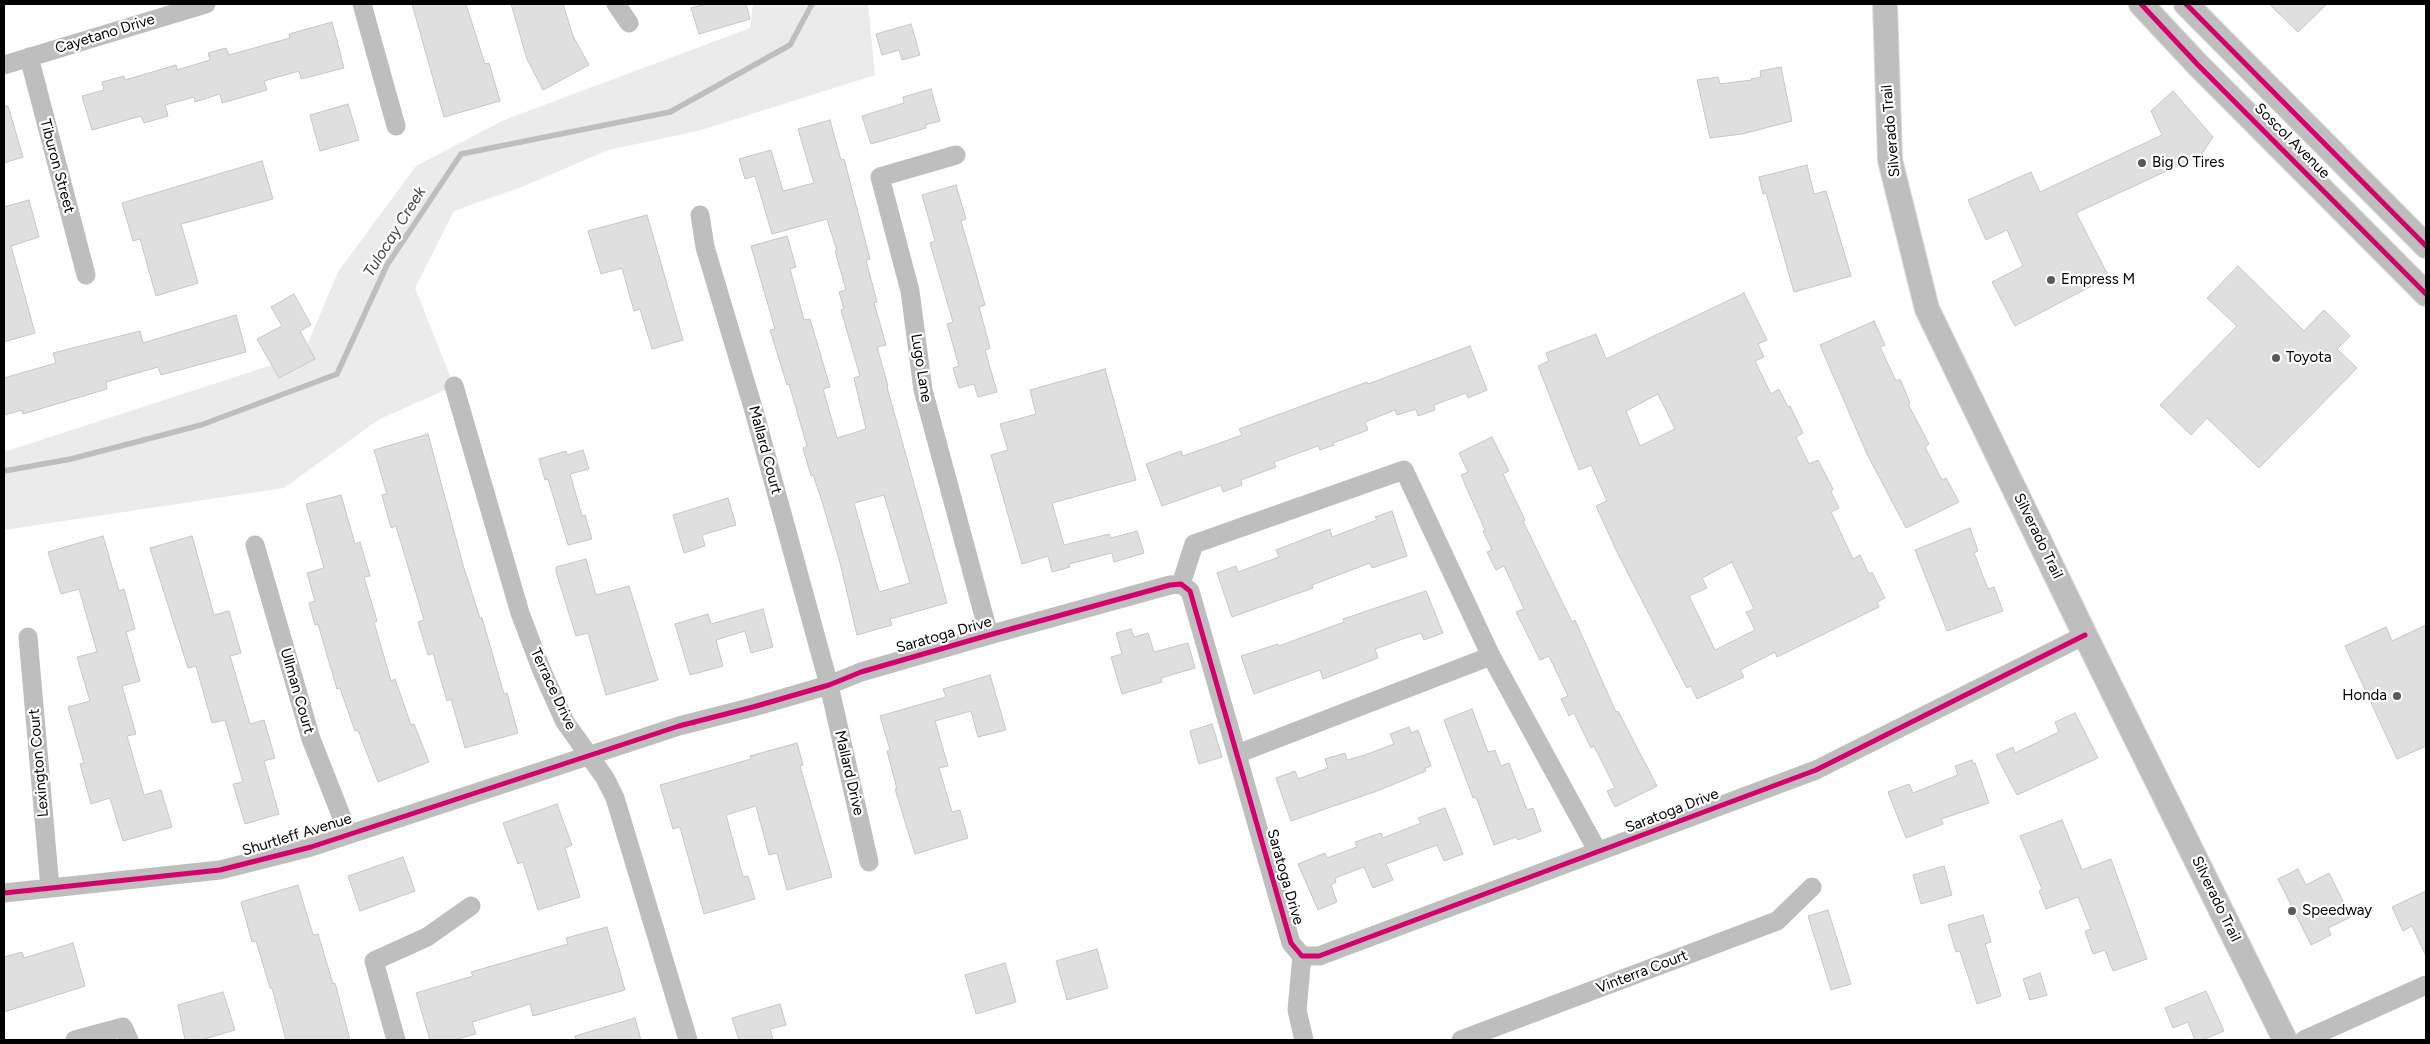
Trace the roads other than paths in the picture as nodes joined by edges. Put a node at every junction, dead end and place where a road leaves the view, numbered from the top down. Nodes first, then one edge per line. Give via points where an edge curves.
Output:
1 (206, 4) edge
2 (362, 4) edge
3 (616, 4) edge
4 (1885, 4) edge
5 (2141, 4) edge
6 (2186, 4) edge
7 (629, 23) dead end
8 (29, 58) junction
9 (4, 65) edge
10 (396, 126) dead end
11 (956, 155) dead end
12 (700, 215) dead end
13 (2426, 246) edge
14 (86, 274) dead end
15 (2426, 294) edge
16 (454, 386) dead end
17 (256, 545) dead end
18 (1181, 584) junction
19 (989, 635) junction
20 (2085, 635) junction
21 (28, 637) dead end
22 (1491, 656) junction
23 (829, 684) junction
24 (1237, 754) junction
25 (588, 755) junction
26 (348, 833) junction
27 (1598, 852) junction
28 (869, 862) dead end
29 (1812, 887) dead end
30 (50, 888) junction
31 (4, 893) edge
32 (472, 906) dead end
33 (1302, 956) junction
34 (2426, 985) edge
35 (75, 1040) edge
36 (129, 1040) edge
37 (396, 1040) edge
38 (688, 1040) edge
39 (1304, 1040) edge
40 (1461, 1040) edge
41 (2286, 1040) edge
42 (2304, 1040) edge

1 - 8 street, Cayetano Drive
2 - 10 street
3 - 7 street
4 - 20 main road, Silverado Trail via 1890,160 1928,309
5 - 15 main road, Soscol Avenue
6 - 13 main road, Soscol Avenue
8 - 9 street, Cayetano Drive
8 - 14 street, Tiburon Street
11 - 19 street, Lugo Lane via 880,178 910,291 923,390
12 - 23 street, Mallard Court via 705,247
16 - 25 street, Terrace Drive via 520,613 565,722
17 - 26 street, Ullman Court via 311,739
18 - 19 street, Saratoga Drive
18 - 22 street via 1194,544 1404,470
18 - 24 street, Saratoga Drive via 1190,591
19 - 23 street, Saratoga Drive
20 - 27 street, Saratoga Drive via 1816,770
20 - 41 main road, Silverado Trail
21 - 30 street, Lexington Court
22 - 24 street
22 - 27 street
23 - 25 street, Saratoga Drive
23 - 28 street, Mallard Drive
24 - 33 street, Saratoga Drive via 1291,943
25 - 26 street, Shurtleff Avenue
25 - 38 street, Terrace Drive via 615,798
26 - 30 street, Shurtleff Avenue via 312,847 220,870
27 - 33 street, Saratoga Drive via 1319,956
29 - 40 street, Vinterra Court via 1777,921
30 - 31 street, Shurtleff Avenue
32 - 37 street via 427,937 374,961
33 - 39 street via 1297,1010
34 - 42 street
35 - 36 street via 123,1027

